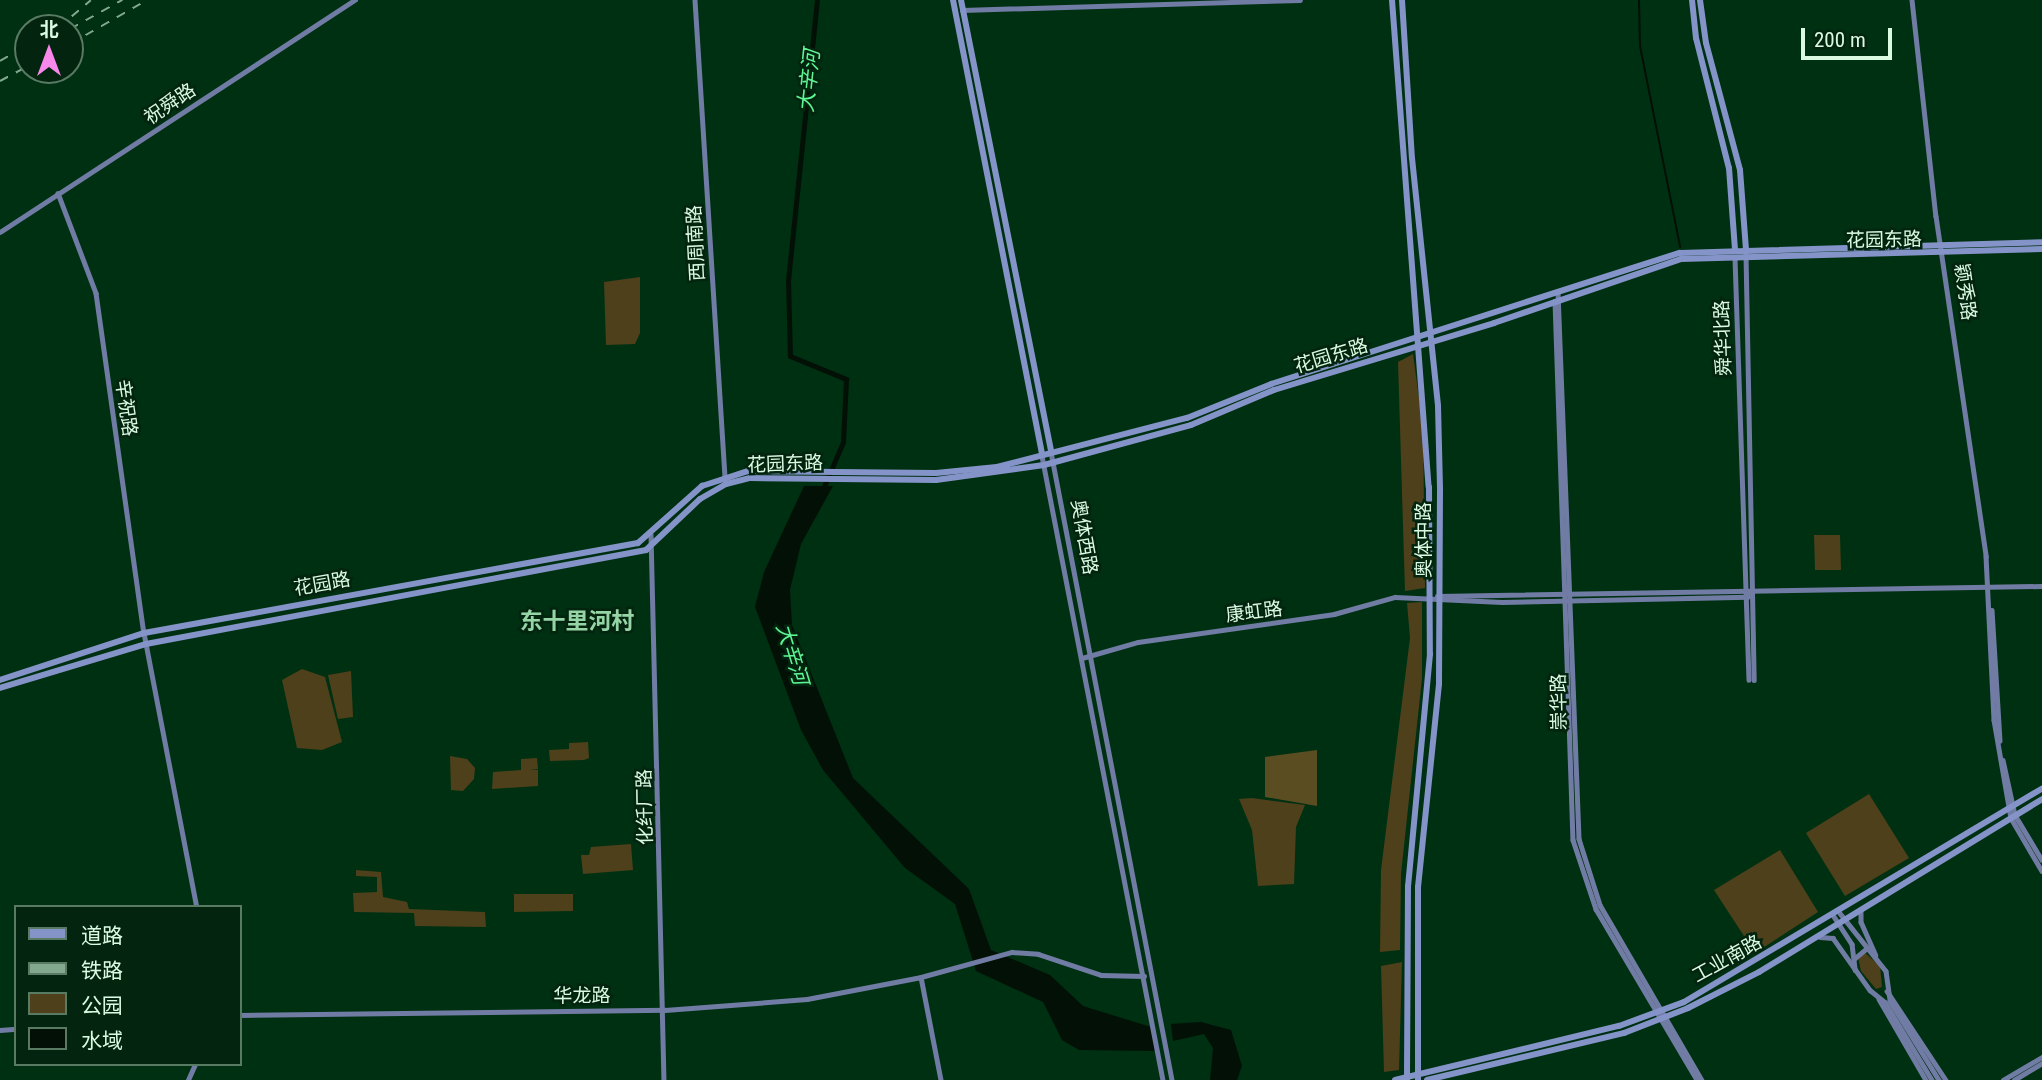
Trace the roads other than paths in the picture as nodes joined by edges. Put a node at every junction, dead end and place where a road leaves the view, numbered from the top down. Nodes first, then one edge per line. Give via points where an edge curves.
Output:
1 (355, 0) edge
2 (695, 0) edge
3 (953, 0) edge
4 (961, 0) edge
5 (1300, 0) edge
6 (1392, 0) edge
7 (1402, 0) edge
8 (1692, 0) edge
9 (1700, 0) edge
10 (1912, 0) edge
11 (959, 11) junction
12 (58, 193) junction
13 (0, 232) edge
14 (2042, 242) edge
15 (2042, 250) edge
16 (1945, 251) junction
17 (1735, 254) junction
18 (1746, 254) junction
19 (1555, 293) junction
20 (1558, 301) junction
21 (1432, 338) junction
22 (1420, 342) junction
23 (1051, 452) junction
24 (1042, 454) junction
25 (1054, 460) junction
26 (1044, 464) junction
27 (724, 476) junction
28 (726, 484) junction
29 (651, 534) junction
30 (651, 545) junction
31 (2042, 586) edge
32 (1989, 589) junction
33 (1748, 594) junction
34 (1439, 597) junction
35 (1429, 598) junction
36 (1568, 598) junction
37 (144, 633) junction
38 (146, 644) junction
39 (1088, 654) junction
40 (1082, 657) junction
41 (0, 680) edge
42 (1751, 680) dead end
43 (0, 688) edge
44 (2042, 789) edge
45 (2042, 799) edge
46 (2011, 808) junction
47 (2013, 817) junction
48 (1412, 843) junction
49 (1423, 844) junction
50 (2042, 860) edge
51 (2042, 871) edge
52 (197, 905) edge
53 (1861, 910) junction
54 (1836, 913) junction
55 (1843, 922) junction
56 (1811, 940) junction
57 (1867, 948) junction
58 (1876, 956) junction
59 (1854, 960) junction
60 (1855, 971) junction
61 (1144, 976) junction
62 (921, 977) junction
63 (1886, 991) junction
64 (1878, 995) junction
65 (665, 1010) junction
66 (1660, 1010) junction
67 (242, 1015) edge
68 (1664, 1018) junction
69 (2042, 1057) edge
70 (2042, 1063) edge
71 (1418, 1077) edge
72 (1407, 1079) edge
73 (664, 1080) edge
74 (942, 1080) edge
75 (1163, 1080) edge
76 (1172, 1080) edge
77 (1395, 1080) edge
78 (1427, 1080) edge
79 (1699, 1080) edge
80 (1926, 1080) edge
81 (1932, 1080) edge
82 (1939, 1080) edge
83 (1946, 1080) edge
84 (2003, 1080) edge
85 (2014, 1080) edge

1 - 12 main road, 祝舜路
2 - 27 main road, 西周南路
3 - 11 main road, 奥体西路
4 - 11 main road, 奥体西路
5 - 11 main road
6 - 22 main road, 奥体中路 via 1401,159
7 - 21 main road, 奥体中路 via 1412,158
8 - 17 main road, 舜华北路 via 1696,38 1729,168
9 - 18 main road, 舜华北路 via 1706,43 1740,170
10 - 16 main road, 颖秀路 via 1936,216
11 - 23 main road, 奥体西路
11 - 24 main road, 奥体西路
12 - 13 main road, 祝舜路
12 - 37 main road, 辛祝路 via 96,293
14 - 16 main road, 花园东路
15 - 16 main road, 花园东路
16 - 18 main road, 花园东路
16 - 32 main road, 颖秀路
17 - 18 main road, 花园东路
17 - 19 main road, 花园东路 via 1680,253
17 - 20 main road, 花园东路 via 1681,259
17 - 33 main road, 舜华北路
18 - 33 main road, 舜华北路
19 - 20 main road, 崇华路
19 - 21 main road, 花园东路
20 - 21 main road, 花园东路
20 - 36 main road, 崇华路
21 - 22 main road, 花园东路
21 - 34 main road, 奥体中路 via 1438,406
22 - 23 main road, 花园东路 via 1271,384 1187,418
22 - 25 main road, 花园东路 via 1274,390 1191,425
22 - 35 main road, 奥体中路 via 1427,423
23 - 24 main road, 花园东路
23 - 25 main road, 奥体西路
24 - 26 main road, 奥体西路
24 - 27 main road, 花园东路 via 960,472 810,469
25 - 26 main road, 花园东路
25 - 39 main road, 奥体西路
26 - 28 main road, 花园东路 via 970,478 750,478
26 - 40 main road, 奥体西路
27 - 28 main road, 西周南路
27 - 29 main road, 花园东路 via 682,501
28 - 30 main road, 花园东路 via 689,507
29 - 30 main road, 化纤厂路
29 - 37 main road, 花园路 via 638,543 517,568
30 - 38 main road, 花园路 via 583,564
30 - 65 main road, 化纤厂路
31 - 32 main road, 康虹路
32 - 33 main road, 康虹路
32 - 46 main road, 颖秀路 via 1998,723
33 - 36 main road, 康虹路
33 - 42 main road, 舜华北路
34 - 35 main road, 康虹路
34 - 36 main road, 康虹路
34 - 49 main road, 奥体中路 via 1439,684
35 - 39 main road, 康虹路 via 1395,597 1301,621 1138,642
35 - 48 main road, 奥体中路 via 1429,684
36 - 66 main road, 崇华路 via 1573,840 1596,909
37 - 38 main road, 辛祝路
37 - 41 main road, 花园路
38 - 43 main road, 花园路
38 - 52 main road, 辛祝路
39 - 40 main road, 康虹路
39 - 76 main road, 奥体西路
40 - 61 main road, 奥体西路
44 - 46 main road, 工业南路
45 - 47 main road, 工业南路
46 - 47 main road, 颖秀路
46 - 54 main road, 工业南路
47 - 50 main road, 颖秀路
47 - 51 main road, 颖秀路
47 - 53 main road, 工业南路
48 - 49 main road
48 - 72 main road, 奥体中路 via 1405,956
49 - 71 main road, 奥体中路
53 - 55 main road, 工业南路
53 - 58 main road via 1861,922
54 - 55 main road
54 - 66 main road, 工业南路 via 1754,964
55 - 56 main road, 工业南路
55 - 57 main road
55 - 59 main road
56 - 60 main road via 1833,938
56 - 68 main road, 工业南路 via 1759,972
57 - 58 main road
57 - 59 main road
58 - 63 main road via 1888,976
59 - 60 main road
60 - 64 main road
61 - 62 main road, 华龙路 via 1101,975 1038,954 1012,952
61 - 75 main road, 奥体西路
62 - 65 main road, 华龙路 via 807,999
62 - 74 main road
63 - 64 main road
63 - 82 main road
63 - 83 main road
64 - 80 main road
64 - 81 main road
65 - 67 main road, 华龙路
65 - 73 main road, 化纤厂路
66 - 68 main road, 崇华路
66 - 71 main road, 工业南路 via 1619,1026
68 - 78 main road, 工业南路 via 1624,1033
68 - 79 main road, 崇华路
69 - 84 main road
70 - 85 main road
71 - 72 main road, 工业南路
72 - 77 main road, 工业南路

